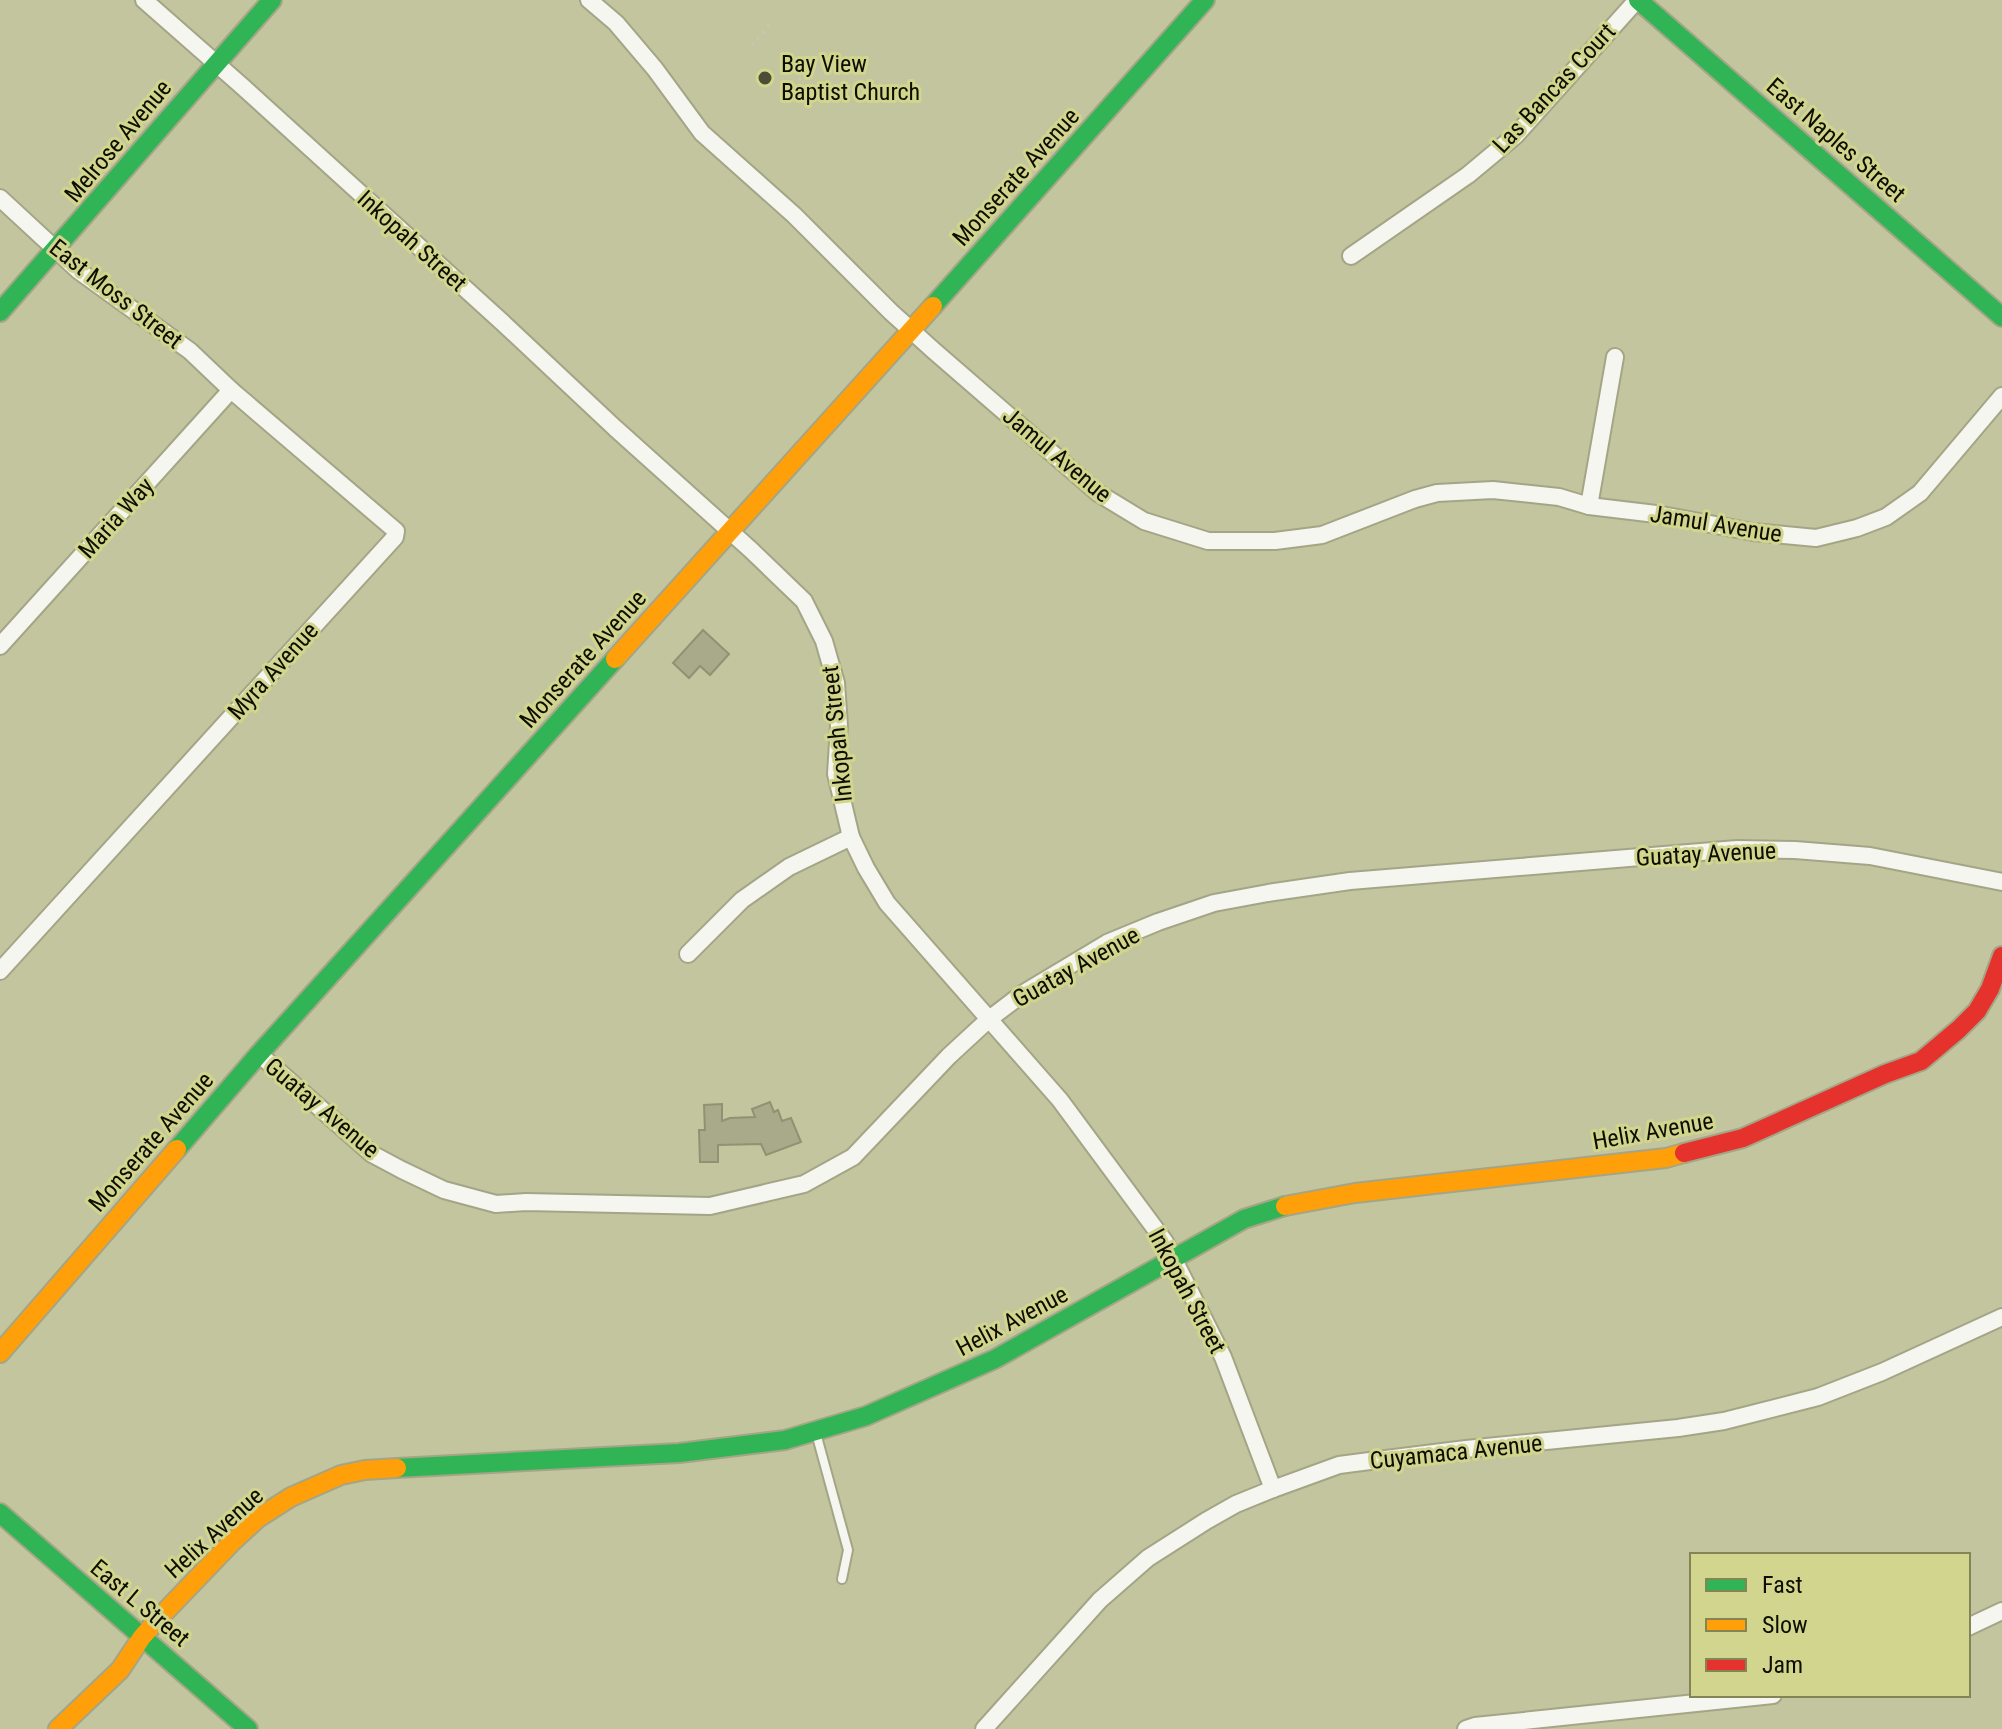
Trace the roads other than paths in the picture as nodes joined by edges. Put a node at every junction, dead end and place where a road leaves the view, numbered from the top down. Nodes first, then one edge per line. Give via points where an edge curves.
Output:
1 (144, 0) edge
2 (272, 0) edge
3 (589, 0) edge
4 (1205, 0) edge
5 (1637, 0) edge
6 (216, 63) junction
7 (0, 198) edge
8 (56, 250) junction
9 (1351, 256) dead end
10 (0, 312) edge
11 (2002, 317) edge
12 (912, 330) junction
13 (1615, 357) dead end
14 (231, 390) junction
15 (2002, 396) edge
16 (1589, 506) junction
17 (731, 532) junction
18 (0, 646) edge
19 (851, 837) junction
20 (2002, 882) edge
21 (688, 954) dead end
22 (2002, 956) edge
23 (0, 971) edge
24 (988, 1020) junction
25 (259, 1054) junction
26 (1175, 1259) junction
27 (2002, 1317) edge
28 (0, 1353) edge
29 (815, 1430) junction
30 (1273, 1489) junction
31 (0, 1513) edge
32 (842, 1579) dead end
33 (2002, 1611) edge
34 (1970, 1626) edge
35 (142, 1637) junction
36 (1754, 1697) edge
37 (58, 1729) edge
38 (248, 1729) edge
39 (984, 1729) edge
40 (1466, 1729) edge

1 - 6 street, Inkopah Street
2 - 6 street, Melrose Avenue
3 - 12 street, Jamul Avenue via 616,23 702,133
4 - 12 street, Monserate Avenue
5 - 9 street, Las Bancas Court via 1516,135
5 - 11 street, East Naples Street
6 - 8 street, Melrose Avenue
6 - 17 street, Inkopah Street
7 - 8 street, East Moss Street
8 - 10 street, Melrose Avenue
8 - 14 street, East Moss Street via 190,351
12 - 16 street, Jamul Avenue via 1098,493 1144,521 1208,541 1322,535 1437,493 1493,490
12 - 17 street, Monserate Avenue
13 - 16 street
14 - 18 street, Maria Way
14 - 23 street, Myra Avenue via 387,521 395,537
15 - 16 street, Jamul Avenue via 1920,493 1886,517 1857,528 1816,538
17 - 19 street, Inkopah Street via 804,601 824,641 838,704 836,774
17 - 25 street, Monserate Avenue
19 - 21 street via 789,867 742,900
19 - 24 street, Inkopah Street via 887,903
20 - 24 street, Guatay Avenue via 1870,856 1737,849 1337,883 1214,903 1158,922 1107,943
22 - 26 street, Helix Avenue via 1977,1011 1921,1061 1743,1138 1666,1158 1355,1193 1280,1207 1244,1219
24 - 25 street, Guatay Avenue via 853,1157 804,1184 710,1206 496,1204 444,1190 372,1154
24 - 26 street, Inkopah Street via 1060,1100
25 - 28 street, Monserate Avenue
26 - 29 street, Helix Avenue via 962,1375 866,1416
26 - 30 street, Inkopah Street via 1223,1357
27 - 30 street, Cuyamaca Avenue via 1818,1397 1724,1421 1339,1465
29 - 32 lane via 848,1550
29 - 35 street, Helix Avenue via 785,1440 679,1453 341,1475 258,1518
30 - 39 street, Cuyamaca Avenue via 1236,1504 1148,1558 1100,1600
31 - 35 street, East L Street
33 - 34 street
35 - 37 street, Helix Avenue via 120,1670
35 - 38 street, East L Street
36 - 40 street

